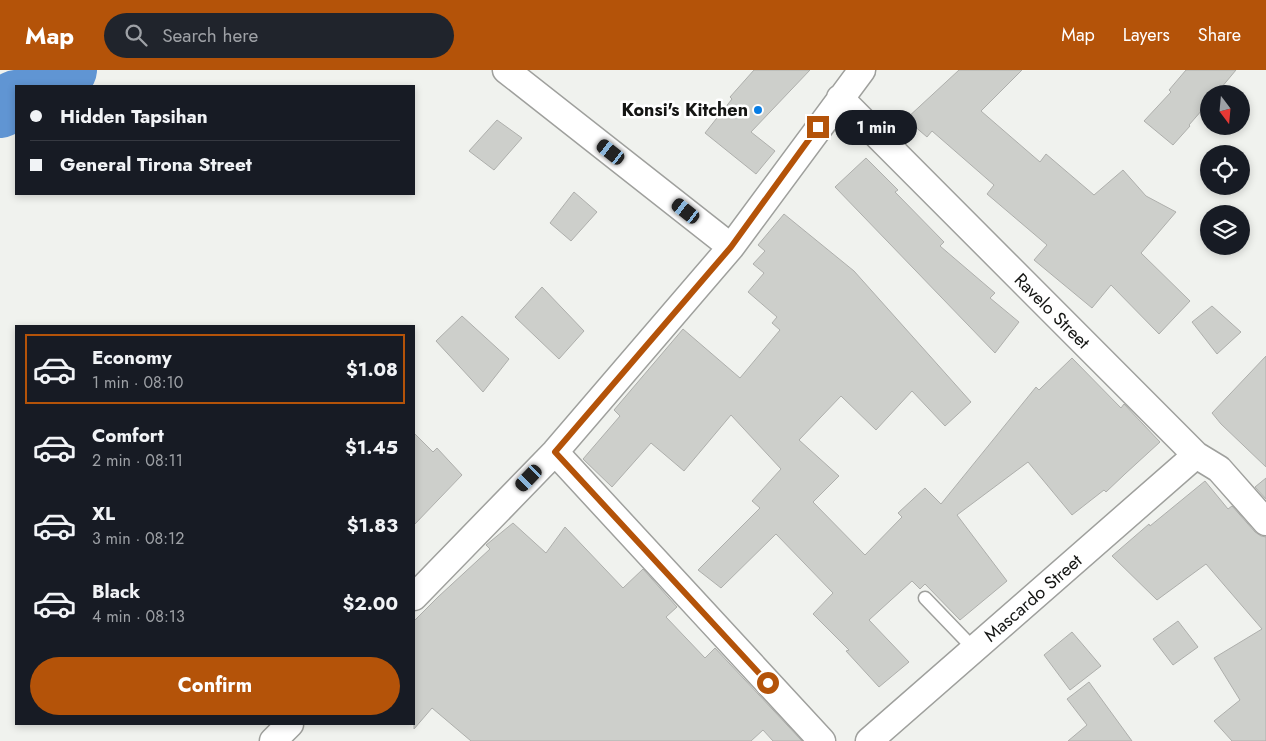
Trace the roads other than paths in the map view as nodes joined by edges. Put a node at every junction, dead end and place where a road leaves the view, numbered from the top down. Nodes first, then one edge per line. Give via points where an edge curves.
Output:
1 (506, 70) edge
2 (862, 70) edge
3 (840, 98) junction
4 (731, 247) junction
5 (555, 452) junction
6 (1196, 455) junction
7 (1266, 522) edge
8 (415, 596) edge
9 (925, 598) dead end
10 (975, 650) junction
11 (289, 725) edge
12 (273, 741) edge
13 (822, 741) edge
14 (869, 741) edge

1 - 4 street
2 - 3 street
3 - 4 street
3 - 6 street, Ravelo Street
4 - 5 street
5 - 8 street
5 - 13 street
6 - 7 street, Ravelo Street via 1218,469
6 - 10 street, Mascardo Street
9 - 10 lane
10 - 14 street, Mascardo Street
11 - 12 street

